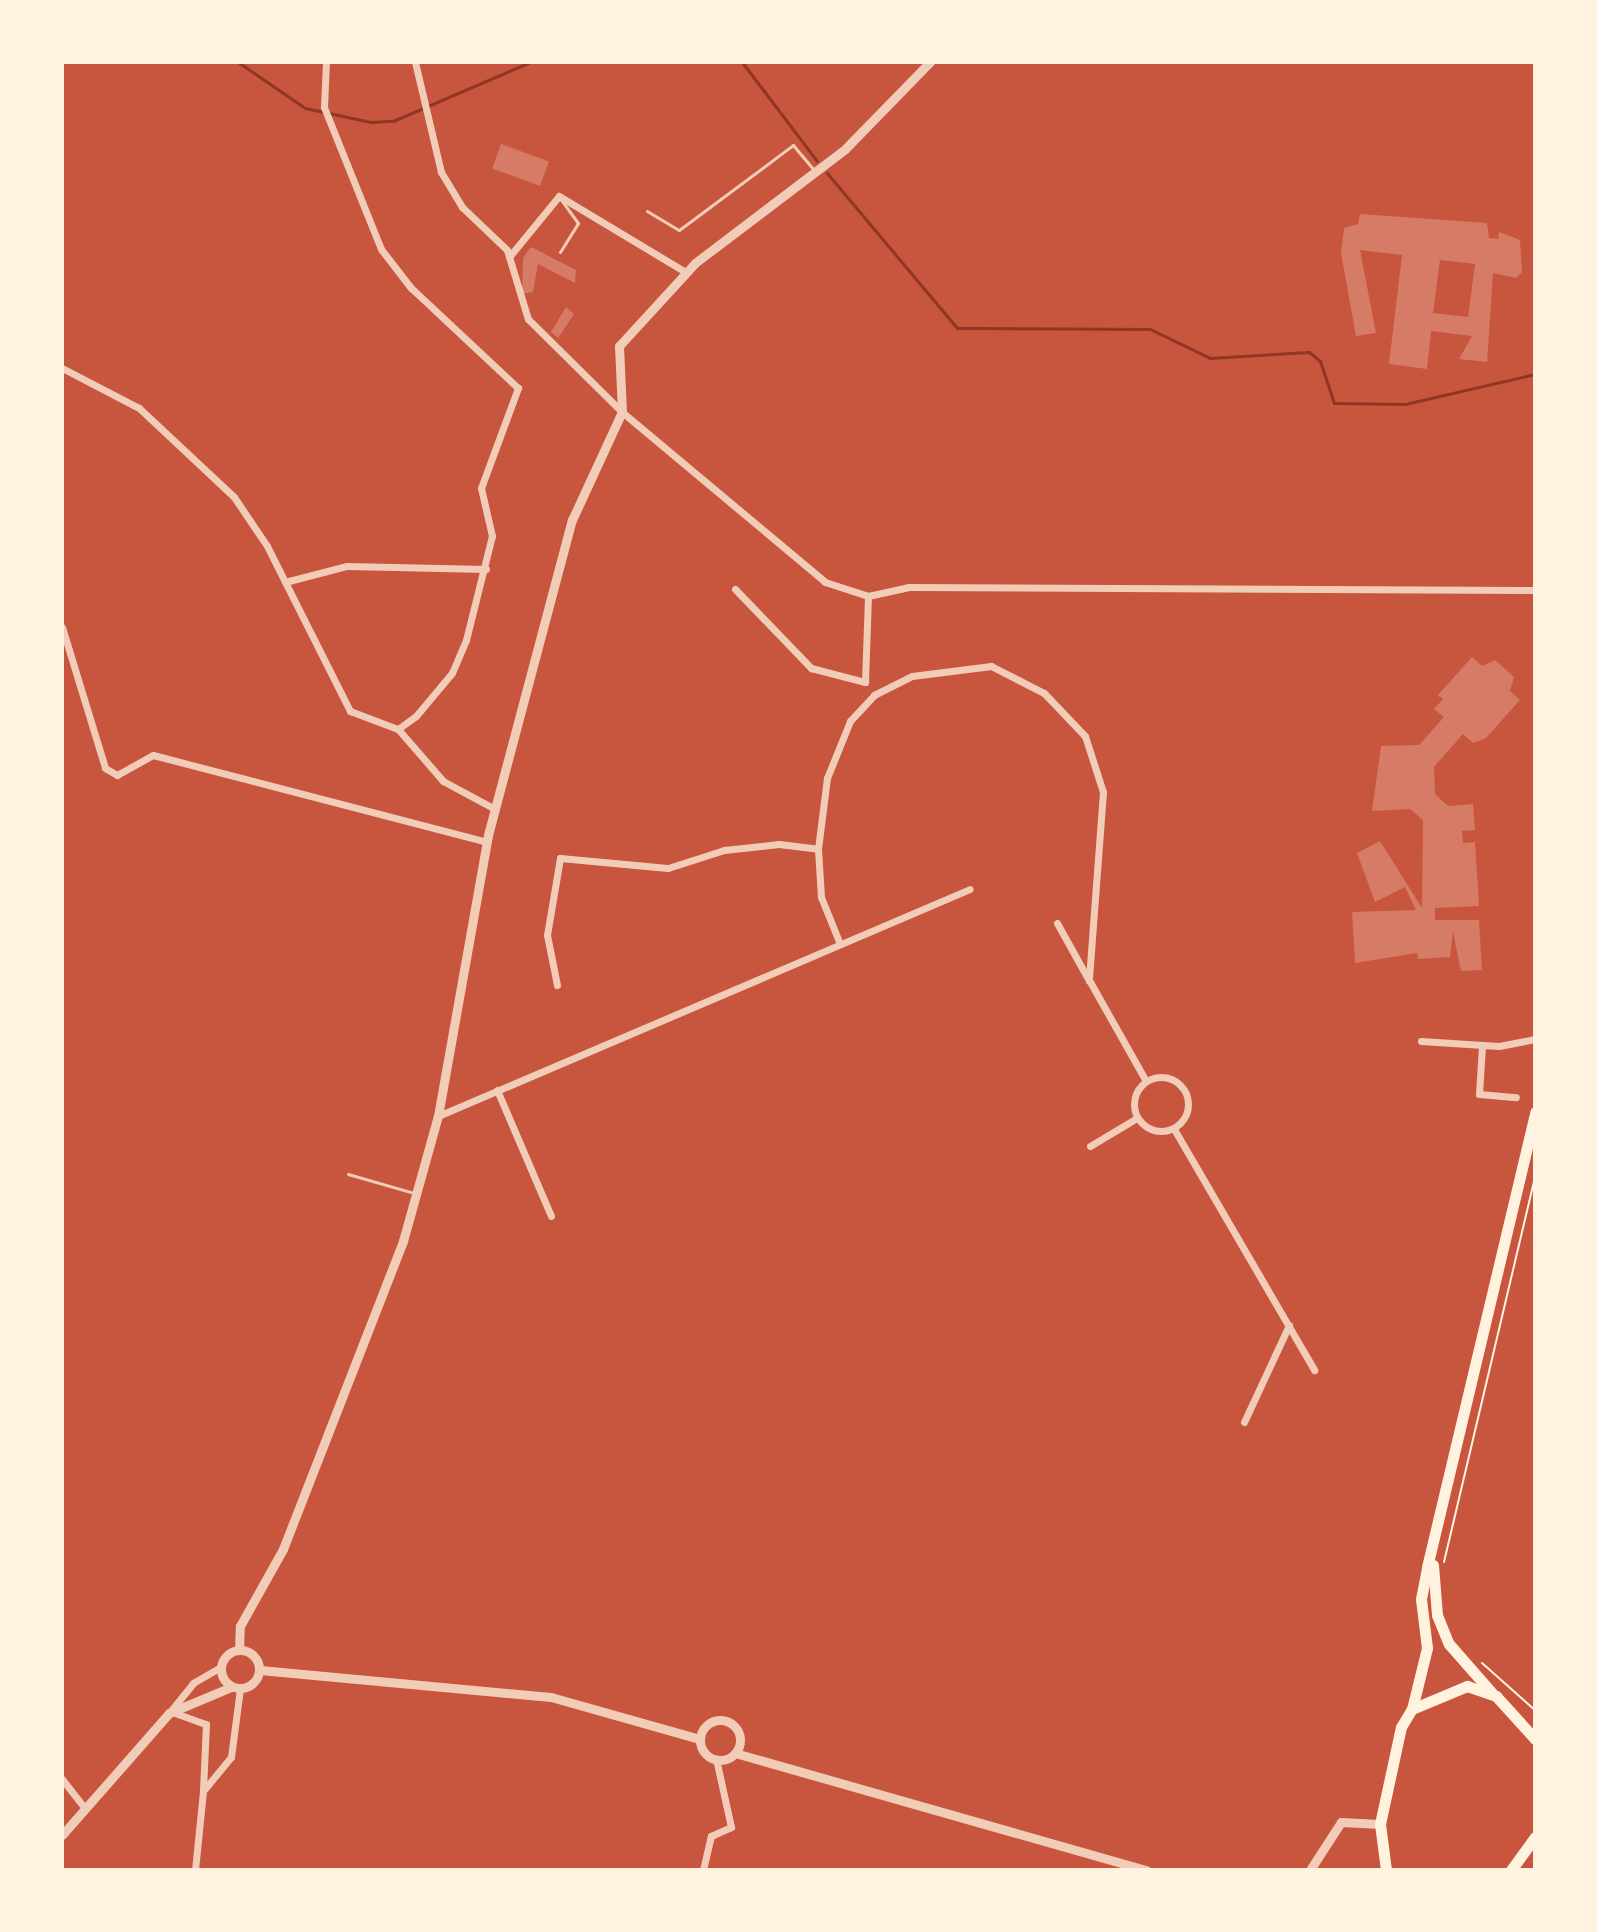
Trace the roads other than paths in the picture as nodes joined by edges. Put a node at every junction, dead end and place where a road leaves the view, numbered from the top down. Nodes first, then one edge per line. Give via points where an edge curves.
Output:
1 (326, 62) edge
2 (415, 62) edge
3 (930, 62) edge
4 (815, 172) junction
5 (559, 196) junction
6 (647, 211) dead end
7 (560, 252) dead end
8 (509, 257) junction
9 (687, 273) junction
10 (62, 368) edge
11 (622, 412) junction
12 (486, 569) junction
13 (285, 582) junction
14 (735, 589) dead end
15 (1535, 590) edge
16 (868, 596) junction
17 (62, 627) edge
18 (865, 682) junction
19 (874, 695) junction
20 (398, 729) junction
21 (495, 809) junction
22 (486, 842) junction
23 (818, 849) junction
24 (970, 889) dead end
25 (1057, 923) dead end
26 (840, 944) junction
27 (1089, 980) junction
28 (557, 985) dead end
29 (1535, 1039) edge
30 (1421, 1041) dead end
31 (1482, 1046) junction
32 (1146, 1081) junction
33 (497, 1090) junction
34 (1516, 1097) dead end
35 (1535, 1112) edge
36 (438, 1116) junction
37 (1137, 1118) junction
38 (1174, 1129) junction
39 (1090, 1146) dead end
40 (348, 1174) dead end
41 (416, 1194) junction
42 (551, 1216) dead end
43 (1289, 1325) junction
44 (1314, 1370) dead end
45 (1244, 1422) dead end
46 (1437, 1525) junction
47 (239, 1650) junction
48 (221, 1667) junction
49 (260, 1670) junction
50 (236, 1688) junction
51 (1496, 1696) junction
52 (1412, 1709) junction
53 (169, 1713) junction
54 (699, 1739) junction
55 (1535, 1739) edge
56 (735, 1753) junction
57 (716, 1759) junction
58 (62, 1779) edge
59 (203, 1791) junction
60 (85, 1808) junction
61 (1380, 1824) junction
62 (62, 1835) edge
63 (1535, 1837) edge
64 (195, 1870) edge
65 (703, 1870) edge
66 (1147, 1870) edge
67 (1310, 1870) edge
68 (1386, 1870) edge
69 (1511, 1870) edge

1 - 12 street via 324,107 381,249 518,388 481,488 492,536
2 - 8 street via 426,129 462,207
3 - 4 street
4 - 6 lane via 793,145 679,230
4 - 9 street
5 - 7 lane via 578,223
5 - 8 street
5 - 9 street
8 - 11 street via 521,310
9 - 11 street via 619,346
10 - 13 street via 139,408 186,447 234,497
11 - 16 street via 825,582
11 - 21 street via 572,520
12 - 13 street via 378,564
12 - 20 street via 452,673
13 - 20 street via 350,711
14 - 18 street via 811,668
15 - 16 street via 909,587
16 - 18 street
17 - 22 street via 105,768 117,775 153,755
18 - 19 street
19 - 23 street via 850,721 827,778
19 - 27 street via 940,667 991,666 1044,693 1085,736 1103,792
20 - 21 street via 443,781
21 - 22 street
22 - 36 street
23 - 26 street via 821,897
23 - 28 street via 779,844 724,850 668,868 560,858 547,935
24 - 26 street
25 - 27 street
26 - 33 street
27 - 32 street
29 - 31 street
30 - 31 street
31 - 34 street via 1479,1094
32 - 37 street via 1134,1101
32 - 38 street via 1168,1077 1185,1090 1188,1112
33 - 36 street
33 - 42 street
35 - 46 main road
36 - 41 street
37 - 38 street via 1153,1131
37 - 39 street
38 - 43 street
40 - 41 lane
41 - 47 street via 283,1549 240,1626
43 - 44 street
43 - 45 street
46 - 51 main road via 1437,1615 1449,1644
46 - 52 main road via 1421,1599 1427,1648
47 - 48 street
47 - 49 street via 253,1655
48 - 50 street
48 - 53 street via 193,1683
49 - 50 street
49 - 54 street via 551,1697
50 - 53 street
50 - 59 street via 231,1757
51 - 52 main road via 1450,1688
51 - 55 main road
52 - 61 main road via 1401,1727
53 - 59 street via 188,1712 206,1724
53 - 60 street
54 - 56 street via 708,1723 729,1722 739,1734
54 - 57 street
56 - 57 street
56 - 66 street
57 - 65 street via 731,1827 711,1836
58 - 60 street
59 - 64 street
60 - 62 street
61 - 67 street via 1341,1822
61 - 68 main road
63 - 69 main road

